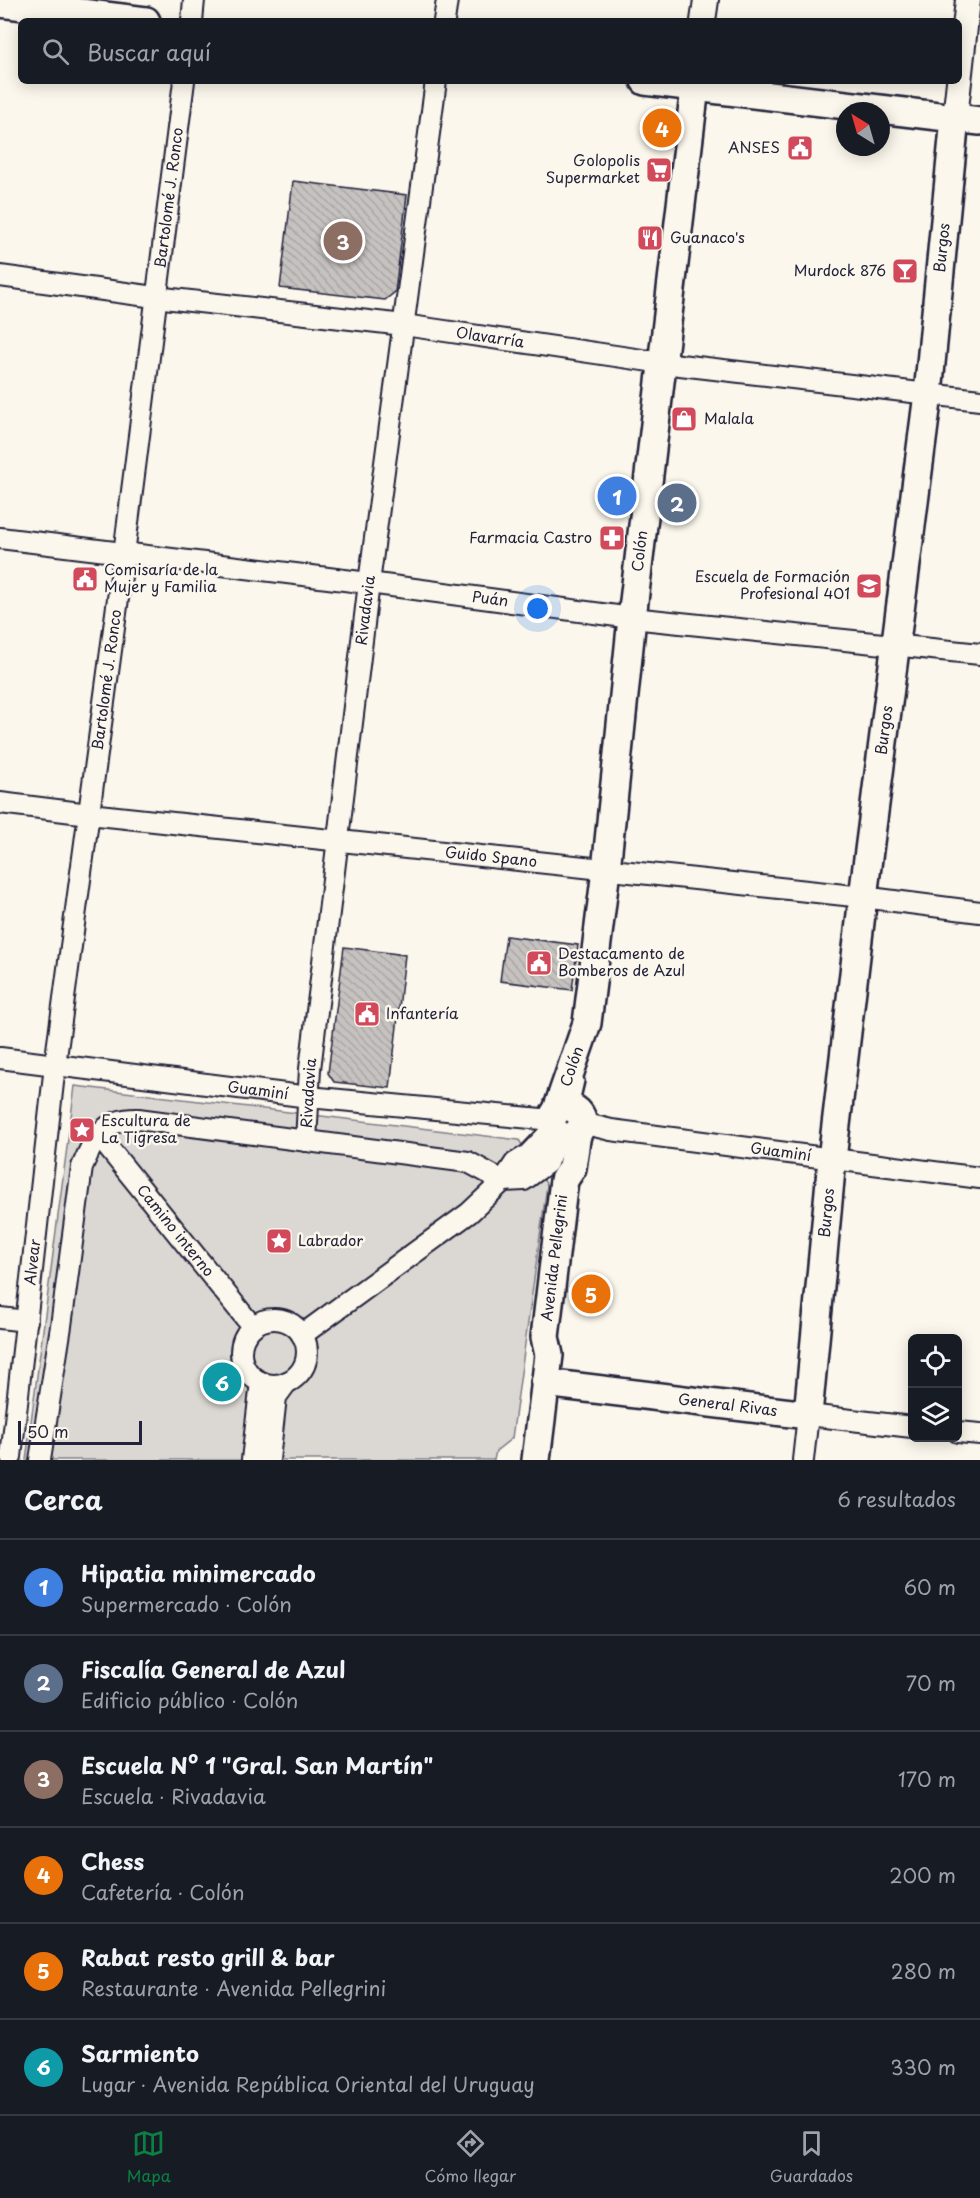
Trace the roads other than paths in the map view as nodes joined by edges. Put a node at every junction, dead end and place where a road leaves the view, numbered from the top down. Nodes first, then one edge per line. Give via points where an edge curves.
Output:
1 (194, 0) edge
2 (447, 0) edge
3 (706, 0) edge
4 (968, 0) edge
5 (0, 3) edge
6 (122, 18) edge
7 (192, 18) edge
8 (444, 18) edge
9 (703, 18) edge
10 (184, 84) edge
11 (436, 84) edge
12 (695, 84) edge
13 (968, 119) edge
14 (0, 276) edge
15 (155, 297) junction
16 (404, 325) junction
17 (663, 363) junction
18 (928, 394) junction
19 (980, 400) edge
20 (0, 538) edge
21 (124, 554) junction
22 (369, 583) junction
23 (632, 618) junction
24 (896, 645) junction
25 (980, 654) edge
26 (0, 803) edge
27 (89, 814) junction
28 (338, 841) junction
29 (606, 870) junction
30 (863, 897) junction
31 (980, 912) edge
32 (0, 1058) edge
33 (55, 1065) junction
34 (309, 1097) junction
35 (564, 1124) junction
36 (98, 1136) junction
37 (306, 1140) junction
38 (832, 1159) junction
39 (980, 1178) edge
40 (503, 1181) junction
41 (0, 1318) edge
42 (27, 1321) junction
43 (252, 1326) junction
44 (303, 1335) junction
45 (545, 1337) junction
46 (261, 1382) junction
47 (287, 1382) junction
48 (545, 1383) junction
49 (808, 1415) junction
50 (908, 1427) edge
51 (962, 1432) edge
52 (980, 1434) edge
53 (11, 1457) dead end
54 (40, 1460) edge
55 (252, 1460) edge
56 (269, 1460) edge
57 (523, 1460) edge
58 (536, 1460) edge
59 (803, 1460) edge

1 - 7 street
2 - 8 street
3 - 9 street
4 - 13 street, Burgos
5 - 6 main road
10 - 15 street, Bartolomé J. Ronco
11 - 16 street, Rivadavia
12 - 13 main road
12 - 17 main road, Colón
13 - 18 main road, Burgos
14 - 15 street, Olavarría
15 - 16 street, Olavarría
15 - 21 street, Bartolomé J. Ronco
16 - 17 street, Olavarría
16 - 22 street, Rivadavia
17 - 18 street, Olavarría
17 - 23 main road, Colón
18 - 19 street, Olavarría
18 - 24 main road, Burgos
20 - 21 street, Puán
21 - 22 street, Puán
21 - 27 street, Bartolomé J. Ronco
22 - 23 street, Puán
22 - 28 street, Rivadavia
23 - 24 street, Puán
23 - 29 main road, Colón
24 - 25 street, Puán
24 - 30 main road, Burgos
26 - 27 street, Guido Spano
27 - 28 street, Guido Spano
27 - 33 street, Bartolomé J. Ronco
28 - 29 street, Guido Spano
28 - 34 street, Rivadavia
29 - 30 street, Guido Spano
29 - 35 main road, Colón via 587,1023
30 - 31 street, Guido Spano
30 - 38 main road, Burgos
32 - 33 street, Guaminí
33 - 34 street, Guaminí
33 - 42 street, Alvear
34 - 35 street, Guaminí
34 - 37 street, Rivadavia
35 - 38 street, Guaminí
35 - 40 street via 515,1163
35 - 45 main road, Avenida Pellegrini via 559,1166 564,1180
36 - 37 street via 114,1122 125,1119
36 - 43 street, Camino interno
36 - 54 street via 82,1167
37 - 40 street via 468,1162
38 - 39 street, Guaminí
38 - 49 main road, Burgos
40 - 44 street via 469,1214
41 - 42 street
42 - 53 street, Alvear
43 - 44 street via 277,1318 292,1324
43 - 46 street via 242,1342 242,1361 252,1377
44 - 47 street via 307,1357 296,1376
45 - 48 main road, Avenida Pellegrini via 549,1355
45 - 57 main road, Avenida Pellegrini via 537,1355
46 - 47 street
46 - 55 street
47 - 56 street via 276,1397
48 - 49 main road, General Rivas
48 - 58 main road, Avenida Pellegrini
49 - 50 street, General Rivas
49 - 59 street, Burgos
51 - 52 street

